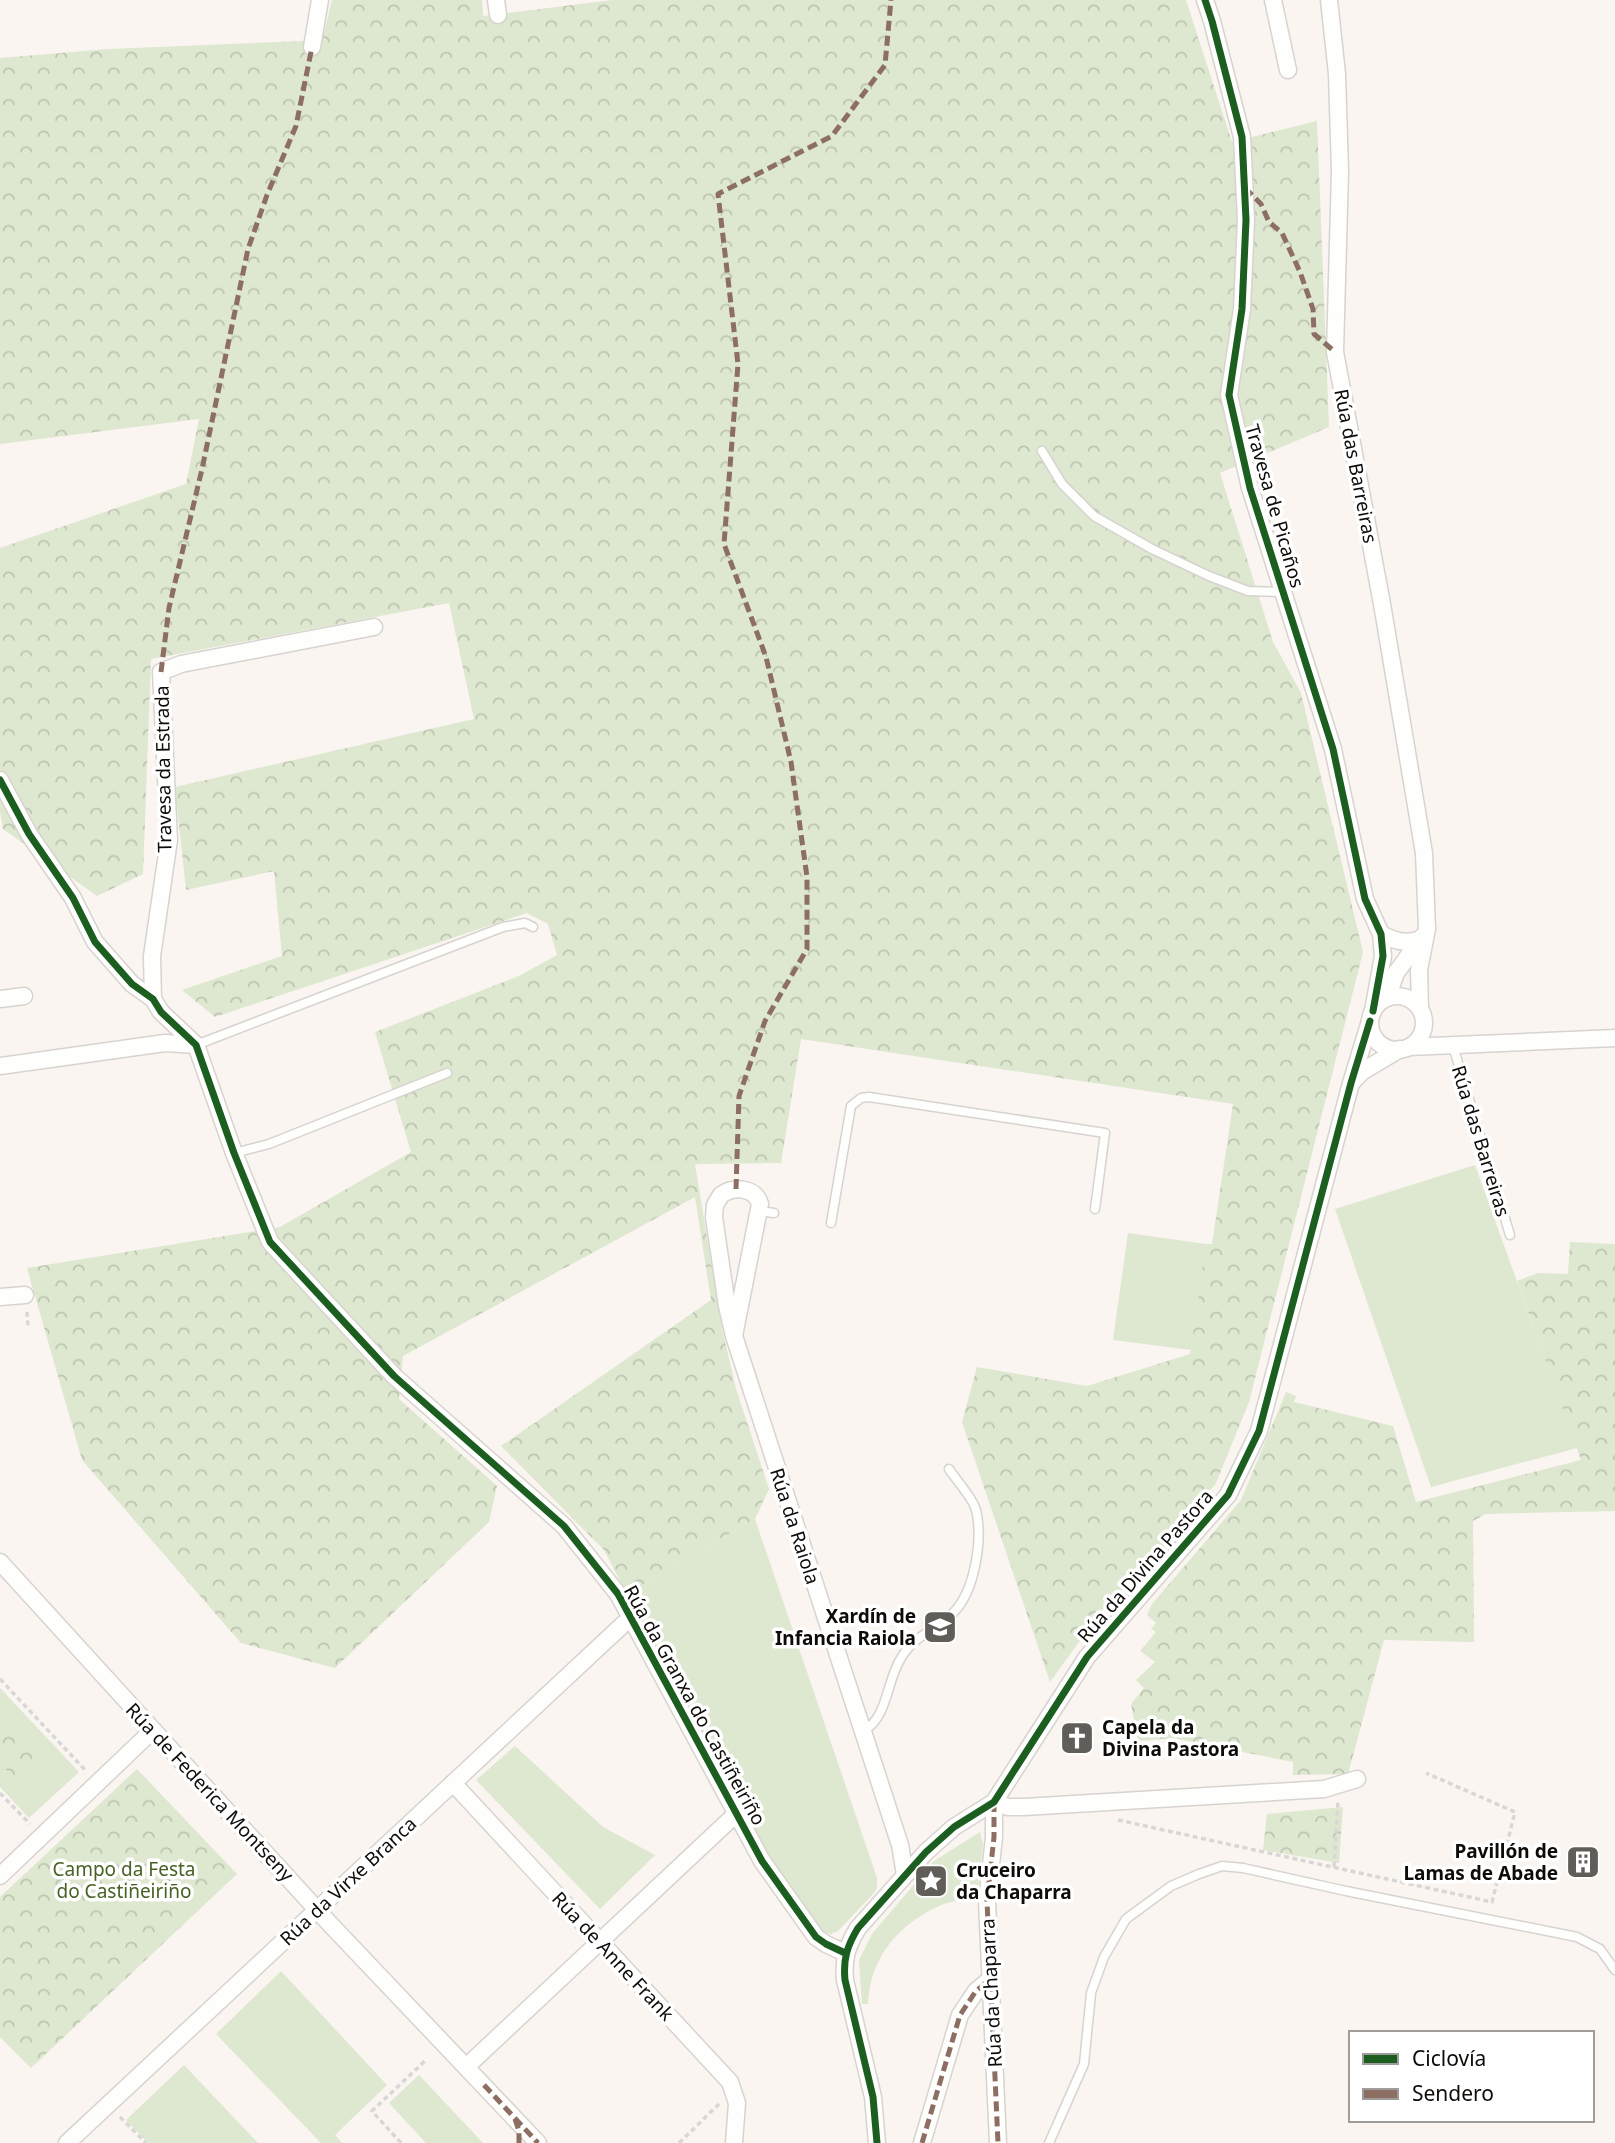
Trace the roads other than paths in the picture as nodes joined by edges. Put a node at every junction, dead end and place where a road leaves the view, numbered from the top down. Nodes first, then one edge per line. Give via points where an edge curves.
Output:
1 (320, 0) edge
2 (1205, 0) edge
3 (1273, 0) edge
4 (1329, 0) edge
5 (312, 47) dead end
6 (1288, 70) dead end
7 (1042, 451) dead end
8 (1283, 592) junction
9 (374, 627) dead end
10 (0, 780) edge
11 (533, 927) dead end
12 (1381, 934) junction
13 (1423, 934) junction
14 (24, 996) dead end
15 (1387, 998) junction
16 (0, 999) edge
17 (153, 999) junction
18 (1420, 1008) junction
19 (1372, 1016) junction
20 (1424, 1026) junction
21 (1615, 1038) edge
22 (196, 1045) junction
23 (1453, 1046) junction
24 (1405, 1048) junction
25 (0, 1066) edge
26 (447, 1073) dead end
27 (1351, 1083) junction
28 (234, 1153) junction
29 (1095, 1209) dead end
30 (831, 1223) dead end
31 (1510, 1235) dead end
32 (25, 1295) dead end
33 (0, 1297) edge
34 (734, 1336) junction
35 (949, 1469) dead end
36 (0, 1562) edge
37 (630, 1618) junction
38 (153, 1730) junction
39 (863, 1731) junction
40 (1357, 1779) dead end
41 (453, 1783) junction
42 (994, 1802) junction
43 (736, 1814) junction
44 (905, 1875) junction
45 (0, 1876) edge
46 (317, 1909) junction
47 (600, 1942) junction
48 (845, 1953) junction
49 (1615, 1970) edge
50 (989, 1980) junction
51 (466, 2067) junction
52 (66, 2143) edge
53 (529, 2143) edge
54 (734, 2143) edge
55 (877, 2143) edge
56 (922, 2143) edge
57 (998, 2143) edge
58 (1049, 2143) edge

1 - 5 street
2 - 8 street, Travesa de Picaños via 1242,137 1246,220 1242,309 1229,395 1250,488
3 - 6 street
4 - 13 street, Rúa das Barreiras via 1340,171 1335,352 1422,840
7 - 8 lane via 1062,484 1094,516 1209,576 1248,591
8 - 12 street, Travesa de Picaños via 1333,750 1365,899
9 - 17 street, Travesa da Estrada via 181,664 161,673 169,840 152,956
10 - 17 street via 95,942 132,984
11 - 22 lane via 525,923 503,927
12 - 13 street via 1407,943
12 - 19 street, Travesa de Picaños via 1383,957
13 - 15 street via 1396,973
13 - 18 street, Rúa das Barreiras
14 - 16 street
15 - 18 street via 1406,997
15 - 19 street
17 - 22 street via 160,1012
18 - 20 street
19 - 24 street via 1371,1031 1376,1039 1384,1046
19 - 27 street, Rúa da Divina Pastora
20 - 23 street
20 - 24 street via 1421,1035
21 - 23 street
22 - 25 street via 164,1043
22 - 28 street, Rúa da Granxa do Castiñeiriño
23 - 24 street
23 - 31 lane, Rúa das Barreiras
24 - 27 street via 1363,1071
26 - 28 lane via 269,1144
27 - 42 street, Rúa da Divina Pastora via 1259,1431 1227,1494 1087,1657
28 - 37 street, Rúa da Granxa do Castiñeiriño via 270,1242 394,1376 564,1526 618,1594
29 - 30 lane via 1105,1133 869,1097 851,1106
32 - 33 street
34 - 34 street, Rúa da Raiola via 767,1212 759,1199 744,1190 724,1192 715,1205 714,1217
34 - 39 street, Rúa da Raiola
35 - 39 lane via 975,1508 975,1572 967,1597 904,1653 892,1672 880,1715
36 - 38 street, Rúa de Federica Montseny
37 - 41 street, Rúa da Virxe Branca
37 - 43 street, Rúa da Granxa do Castiñeiriño
38 - 45 street
38 - 46 street, Rúa de Federica Montseny
39 - 44 street, Rúa da Raiola via 901,1845
40 - 42 street via 1324,1789 1024,1807
41 - 46 street, Rúa da Virxe Branca
41 - 47 street, Rúa de Anne Frank
42 - 44 street, Rúa da Divina Pastora via 954,1827
42 - 50 street, Rúa da Chaparra via 987,1901
43 - 47 street
43 - 48 street, Rúa da Granxa do Castiñeiriño via 762,1861 816,1937
44 - 48 street, Rúa da Divina Pastora via 858,1928
46 - 51 street, Rúa de Federica Montseny
46 - 52 street, Rúa da Virxe Branca
47 - 51 street
47 - 54 street, Rúa de Anne Frank via 730,2081 737,2103
48 - 55 street via 845,1980 873,2098
49 - 58 lane via 1600,1949 1577,1937 1222,1866 1171,1886 1126,1919 1104,1957 1091,1993 1084,2064
50 - 56 street via 960,2015
50 - 57 street, Rúa da Chaparra
51 - 53 street, Rúa de Federica Montseny via 509,2110

